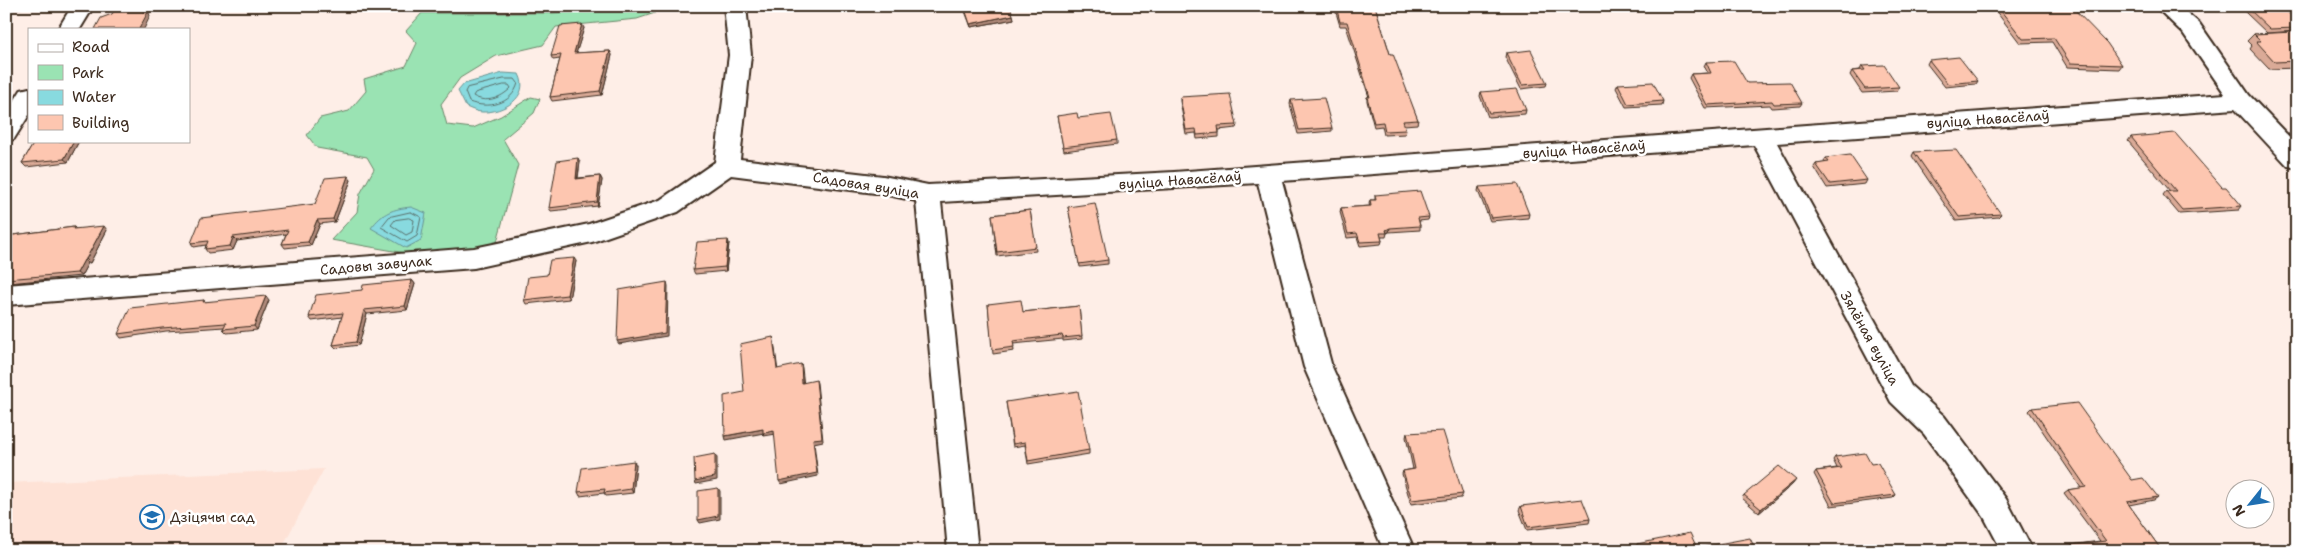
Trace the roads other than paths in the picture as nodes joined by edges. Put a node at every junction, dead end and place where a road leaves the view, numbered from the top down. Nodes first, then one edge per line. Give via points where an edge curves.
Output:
1 (83, 6) edge
2 (735, 6) edge
3 (2166, 6) edge
4 (70, 28) edge
5 (28, 98) edge
6 (2241, 101) junction
7 (6, 133) edge
8 (1760, 136) junction
9 (2297, 160) edge
10 (727, 166) junction
11 (1268, 174) junction
12 (928, 194) junction
13 (6, 295) edge
14 (963, 551) edge
15 (1400, 551) edge
16 (2018, 551) edge

1 - 4 street
2 - 10 street via 740,55
3 - 6 street via 2191,28
5 - 7 street
6 - 8 street, вуліца Навасёлаў
6 - 9 street
8 - 11 street, вуліца Навасёлаў
8 - 16 street, Зялёная вуліца via 1901,394 1934,425 1996,508
10 - 12 street, Садовая вуліца via 883,185
10 - 13 street, Садовы завулак via 668,206 592,234 474,258
11 - 12 street, вуліца Навасёлаў
11 - 15 street via 1318,367
12 - 14 street, Садовая вуліца

